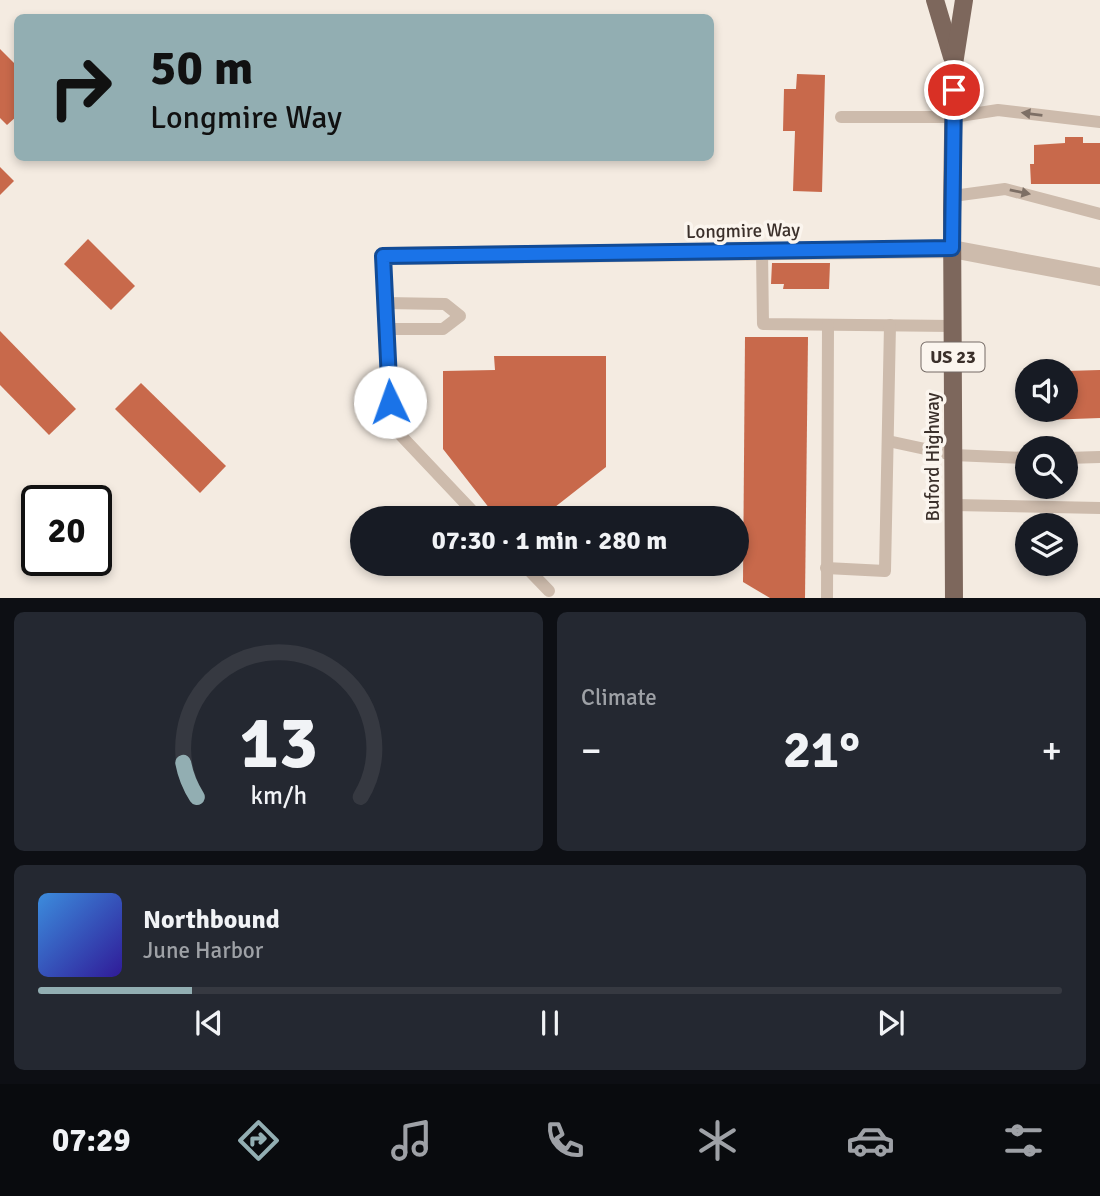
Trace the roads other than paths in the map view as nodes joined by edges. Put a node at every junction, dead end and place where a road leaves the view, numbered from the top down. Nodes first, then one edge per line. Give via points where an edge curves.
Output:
1 (935, 0) edge
2 (964, 0) edge
3 (954, 64) junction
4 (841, 117) dead end
5 (953, 117) junction
6 (1100, 122) edge
7 (953, 196) junction
8 (1100, 214) edge
9 (952, 248) junction
10 (762, 251) junction
11 (383, 256) joint
12 (1100, 277) edge
13 (385, 303) junction
14 (828, 325) junction
15 (890, 325) junction
16 (953, 326) junction
17 (387, 329) junction
18 (888, 441) junction
19 (954, 454) junction
20 (1015, 457) edge
21 (1078, 457) edge
22 (1100, 457) edge
23 (954, 505) junction
24 (468, 506) edge
25 (1100, 508) edge
26 (826, 568) junction
27 (535, 576) edge
28 (549, 591) dead end
29 (827, 597) edge
30 (954, 597) edge

1 - 3 main road, Buford Highway / US 23
2 - 3 main road, Buford Highway / US 23
3 - 5 main road, Buford Highway / US 23
4 - 5 lane
6 -> 5 lane via 998,110
5 - 7 main road, Buford Highway / US 23
7 -> 8 lane via 1005,189
7 - 9 main road, Buford Highway / US 23
9 - 10 street, Longmire Way
9 - 12 street, Longmire Way
9 - 16 main road, Buford Highway / US 23
10 - 11 street, Longmire Way
10 - 14 lane via 763,324
11 - 13 lane
13 - 17 lane
13 - 17 lane via 445,304 460,316 443,329
14 - 15 lane
14 - 26 lane
15 - 16 lane
15 - 18 lane
16 - 19 main road, Buford Highway / US 23
17 - 24 lane via 392,426
18 - 19 lane
18 - 26 lane via 885,571
19 - 20 lane
19 - 23 main road, Buford Highway / US 23
21 - 22 lane
23 - 25 lane
23 - 30 main road, Buford Highway / US 23
26 - 29 lane
27 - 28 lane

